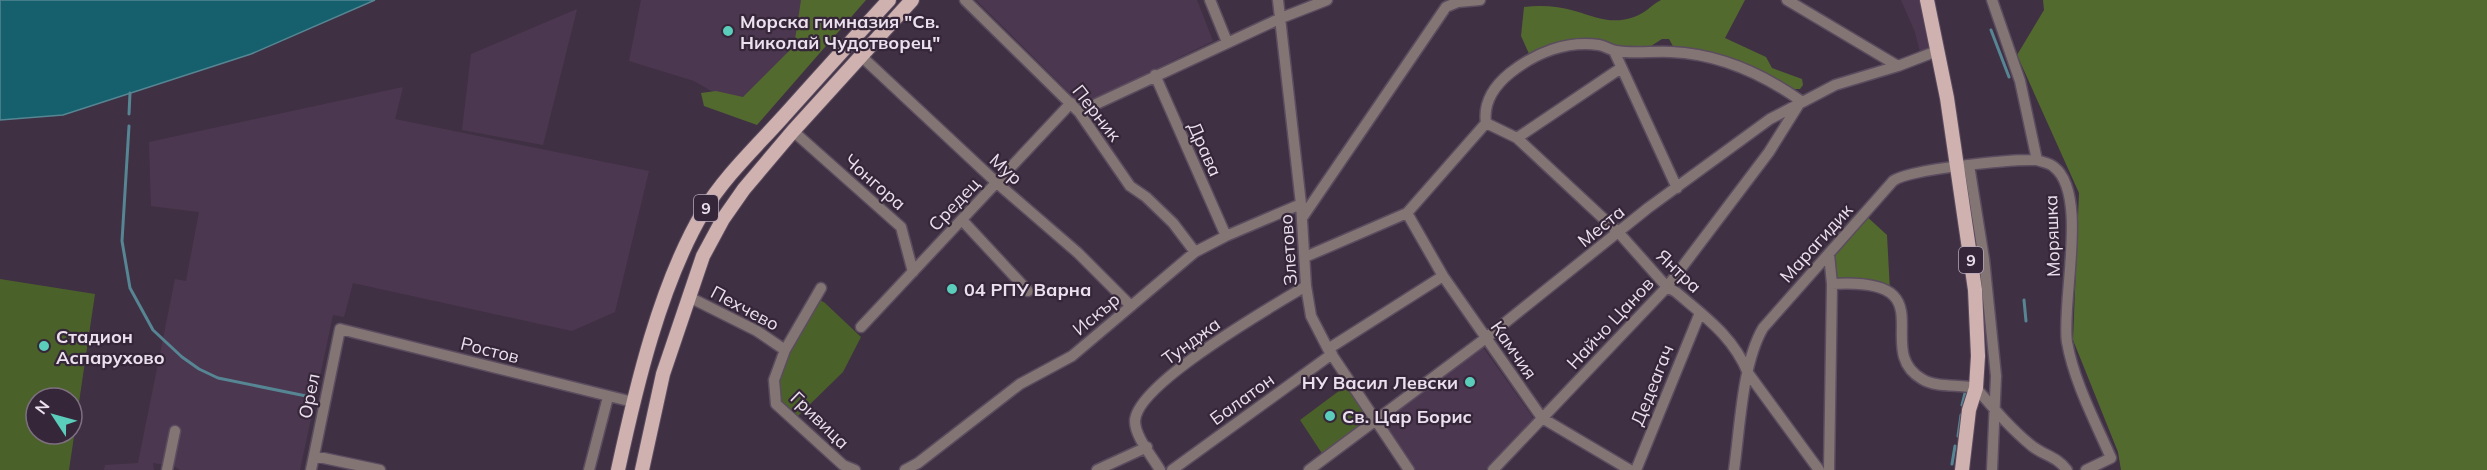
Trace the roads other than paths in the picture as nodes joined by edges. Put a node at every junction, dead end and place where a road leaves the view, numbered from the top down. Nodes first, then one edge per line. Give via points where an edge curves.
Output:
1 (889, 0) edge
2 (912, 0) edge
3 (965, 0) edge
4 (1210, 0) edge
5 (1278, 0) edge
6 (1327, 0) edge
7 (1480, 0) edge
8 (1787, 0) edge
9 (1927, 0) edge
10 (1992, 0) edge
11 (1445, 3) edge
12 (1281, 18) junction
13 (1227, 42) junction
14 (1614, 51) junction
15 (1937, 51) junction
16 (860, 55) junction
17 (1898, 66) junction
18 (1622, 68) junction
19 (1155, 75) junction
20 (1801, 101) junction
21 (1071, 103) junction
22 (1079, 111) junction
23 (1486, 123) junction
24 (794, 131) junction
25 (1517, 138) junction
26 (2037, 160) junction
27 (1963, 166) junction
28 (996, 183) junction
29 (1677, 188) junction
30 (1301, 204) junction
31 (1407, 213) junction
32 (1302, 218) junction
33 (962, 220) junction
34 (1619, 233) junction
35 (1226, 236) junction
36 (1195, 252) junction
37 (1829, 254) junction
38 (1305, 257) junction
39 (913, 272) junction
40 (1443, 276) junction
41 (1832, 284) junction
42 (1306, 286) junction
43 (1667, 287) junction
44 (821, 288) dead end
45 (1028, 291) dead end
46 (689, 297) junction
47 (1131, 306) junction
48 (1700, 313) junction
49 (861, 327) dead end
50 (340, 329) joint
51 (1485, 338) junction
52 (785, 350) junction
53 (1330, 352) junction
54 (1748, 373) junction
55 (1976, 388) junction
56 (608, 397) junction
57 (633, 402) junction
58 (1994, 409) junction
59 (1542, 418) junction
60 (1377, 420) junction
61 (175, 431) dead end
62 (1147, 447) junction
63 (314, 456) junction
64 (167, 470) edge
65 (311, 470) edge
66 (381, 470) edge
67 (589, 470) edge
68 (618, 470) edge
69 (642, 470) edge
70 (855, 470) edge
71 (905, 470) edge
72 (1097, 470) edge
73 (1160, 470) edge
74 (1172, 470) edge
75 (1309, 470) edge
76 (1409, 470) edge
77 (1493, 470) edge
78 (1630, 470) edge
79 (1636, 470) edge
80 (1734, 470) edge
81 (1819, 470) edge
82 (1829, 470) edge
83 (1962, 470) edge
84 (1992, 470) edge
85 (2067, 470) edge
86 (2086, 470) edge

1 - 57 main road, 9 via 726,180 704,211 674,275
2 - 16 main road, 9
3 - 21 street, Перник
4 - 13 street
5 - 12 street, Злетово
6 - 12 street
7 - 11 street
8 - 17 street
9 - 15 main road, 9
10 - 26 street via 2020,81
11 - 32 street
12 - 13 street
12 - 30 street, Злетово
13 - 19 street
14 - 18 street
14 - 20 street via 1673,52 1726,62 1755,73
14 - 23 street via 1587,44 1566,45 1523,62 1493,90 1485,112
15 - 17 street, Места
15 - 27 main road, 9
16 - 24 main road, 9
16 - 28 street, Мур
17 - 20 street, Места via 1851,79
18 - 25 street
18 - 29 street
19 - 22 street
19 - 35 street, Драва
20 - 29 street, Места via 1770,119
20 - 43 street, Найчо Цанов via 1769,152
21 - 22 street, Перник
21 - 28 street, Средец
22 - 36 street, Перник via 1130,186 1173,223
23 - 25 street, Янтра
23 - 31 street
24 - 39 street, Чонгора via 901,227
24 - 46 main road, 9 via 723,219 703,256
25 - 34 street, Янтра
26 - 27 street, Марагидик via 2009,159
26 - 86 street, Моряшка via 2054,167 2066,183 2070,199 2072,249 2067,341 2081,390 2111,458
27 - 37 street, Марагидик via 1898,177
27 - 55 main road, 9 via 1975,290
27 - 58 street via 1988,294 1996,376
28 - 33 street, Средец
28 - 47 street, Мур
29 - 34 street, Места
30 - 32 street, Злетово
30 - 35 street, Искър
31 - 38 street
31 - 40 street, Камчия
32 - 38 street, Злетово
33 - 39 street, Средец
33 - 45 street
34 - 43 street, Янтра
34 - 51 street, Места
35 - 36 street, Искър
36 - 47 street, Искър
37 - 41 street
37 - 54 street, Марагидик via 1763,328 1756,339
38 - 42 street, Злетово
39 - 49 street, Средец
40 - 51 street, Камчия
40 - 53 street, Балатон
41 - 55 street via 1877,285 1890,291 1900,308 1906,365 1923,380
41 - 82 street
42 - 53 street, Злетово via 1311,316
42 - 62 street, Тунджа via 1245,322 1157,388 1136,414 1137,431
43 - 48 street, Янтра
43 - 59 street, Найчо Цанов
44 - 52 street, Гривица
46 - 52 street, Пехчево via 757,331
46 - 69 main road, 9 via 663,374
47 - 71 street, Искър via 1072,356 1020,384
48 - 54 street, Янтра via 1728,338
48 - 79 street, Дедеагач
50 - 56 street, Ростов
50 - 63 street, Орел
51 - 59 street, Камчия
51 - 60 street, Места
52 - 70 street, Гривица via 774,380 776,404 843,465
53 - 60 street, Злетово
53 - 74 street, Балатон
54 - 80 street, Марагидик
54 - 81 street, Янтра
55 - 58 street
55 - 83 main road, 9
56 - 57 street, Ростов
56 - 67 street
57 - 68 main road, 9
58 - 84 street
58 - 85 street via 2005,424
59 - 77 street, Найчо Цанов
59 - 78 street, Камчия
60 - 75 street, Места
60 - 76 street, Злетово
61 - 64 street
62 - 72 street
62 - 73 street
63 - 65 street, Орел
63 - 66 street

